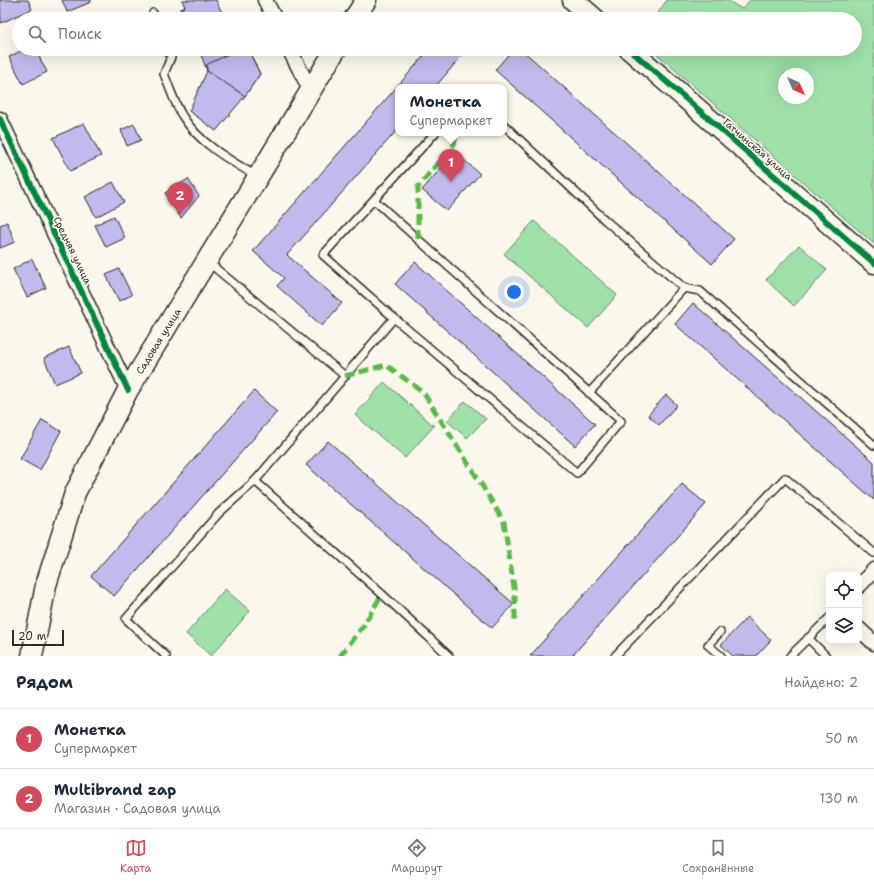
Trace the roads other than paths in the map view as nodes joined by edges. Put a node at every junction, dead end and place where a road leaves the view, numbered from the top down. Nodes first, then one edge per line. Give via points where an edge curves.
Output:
1 (265, 0) edge
2 (366, 0) edge
3 (573, 0) edge
4 (271, 12) edge
5 (358, 12) edge
6 (587, 12) edge
7 (171, 56) edge
8 (293, 56) edge
9 (332, 56) edge
10 (637, 56) edge
11 (311, 91) junction
12 (0, 119) edge
13 (507, 128) edge
14 (432, 136) edge
15 (258, 177) junction
16 (374, 200) junction
17 (207, 262) junction
18 (874, 263) edge
19 (684, 288) junction
20 (394, 318) junction
21 (345, 376) junction
22 (128, 390) junction
23 (589, 393) junction
24 (874, 445) edge
25 (255, 481) junction
26 (874, 553) edge
27 (874, 570) edge
28 (862, 583) edge
29 (826, 621) edge
30 (720, 632) dead end
31 (862, 632) edge
32 (808, 638) junction
33 (874, 643) edge
34 (32, 656) edge
35 (166, 656) edge
36 (449, 656) edge
37 (615, 656) edge
38 (721, 656) edge
39 (790, 656) edge
40 (826, 656) edge

1 - 4 street
2 - 5 main road
3 - 6 main road
7 - 15 lane via 164,74 183,117 198,136
8 - 11 street
9 - 11 main road, Садовая улица
10 - 18 main road, Гатчинская улица
11 - 15 main road, Садовая улица
12 - 22 street, Средняя улица
13 - 19 lane via 605,220
14 - 16 lane
15 - 17 main road, Садовая улица
16 - 20 lane via 323,255
16 - 23 lane
17 - 21 lane
17 - 22 main road, Садовая улица
19 - 23 lane
19 - 24 lane via 700,291
20 - 21 lane
20 - 23 lane via 577,473 622,421
21 - 25 lane
22 - 34 main road, Садовая улица via 75,493 46,585
25 - 35 lane via 219,513 126,619
25 - 36 lane
26 - 37 lane via 785,478
27 - 28 street
29 - 32 lane
30 - 38 lane via 708,645
31 - 33 street
32 - 39 lane
32 - 40 lane

